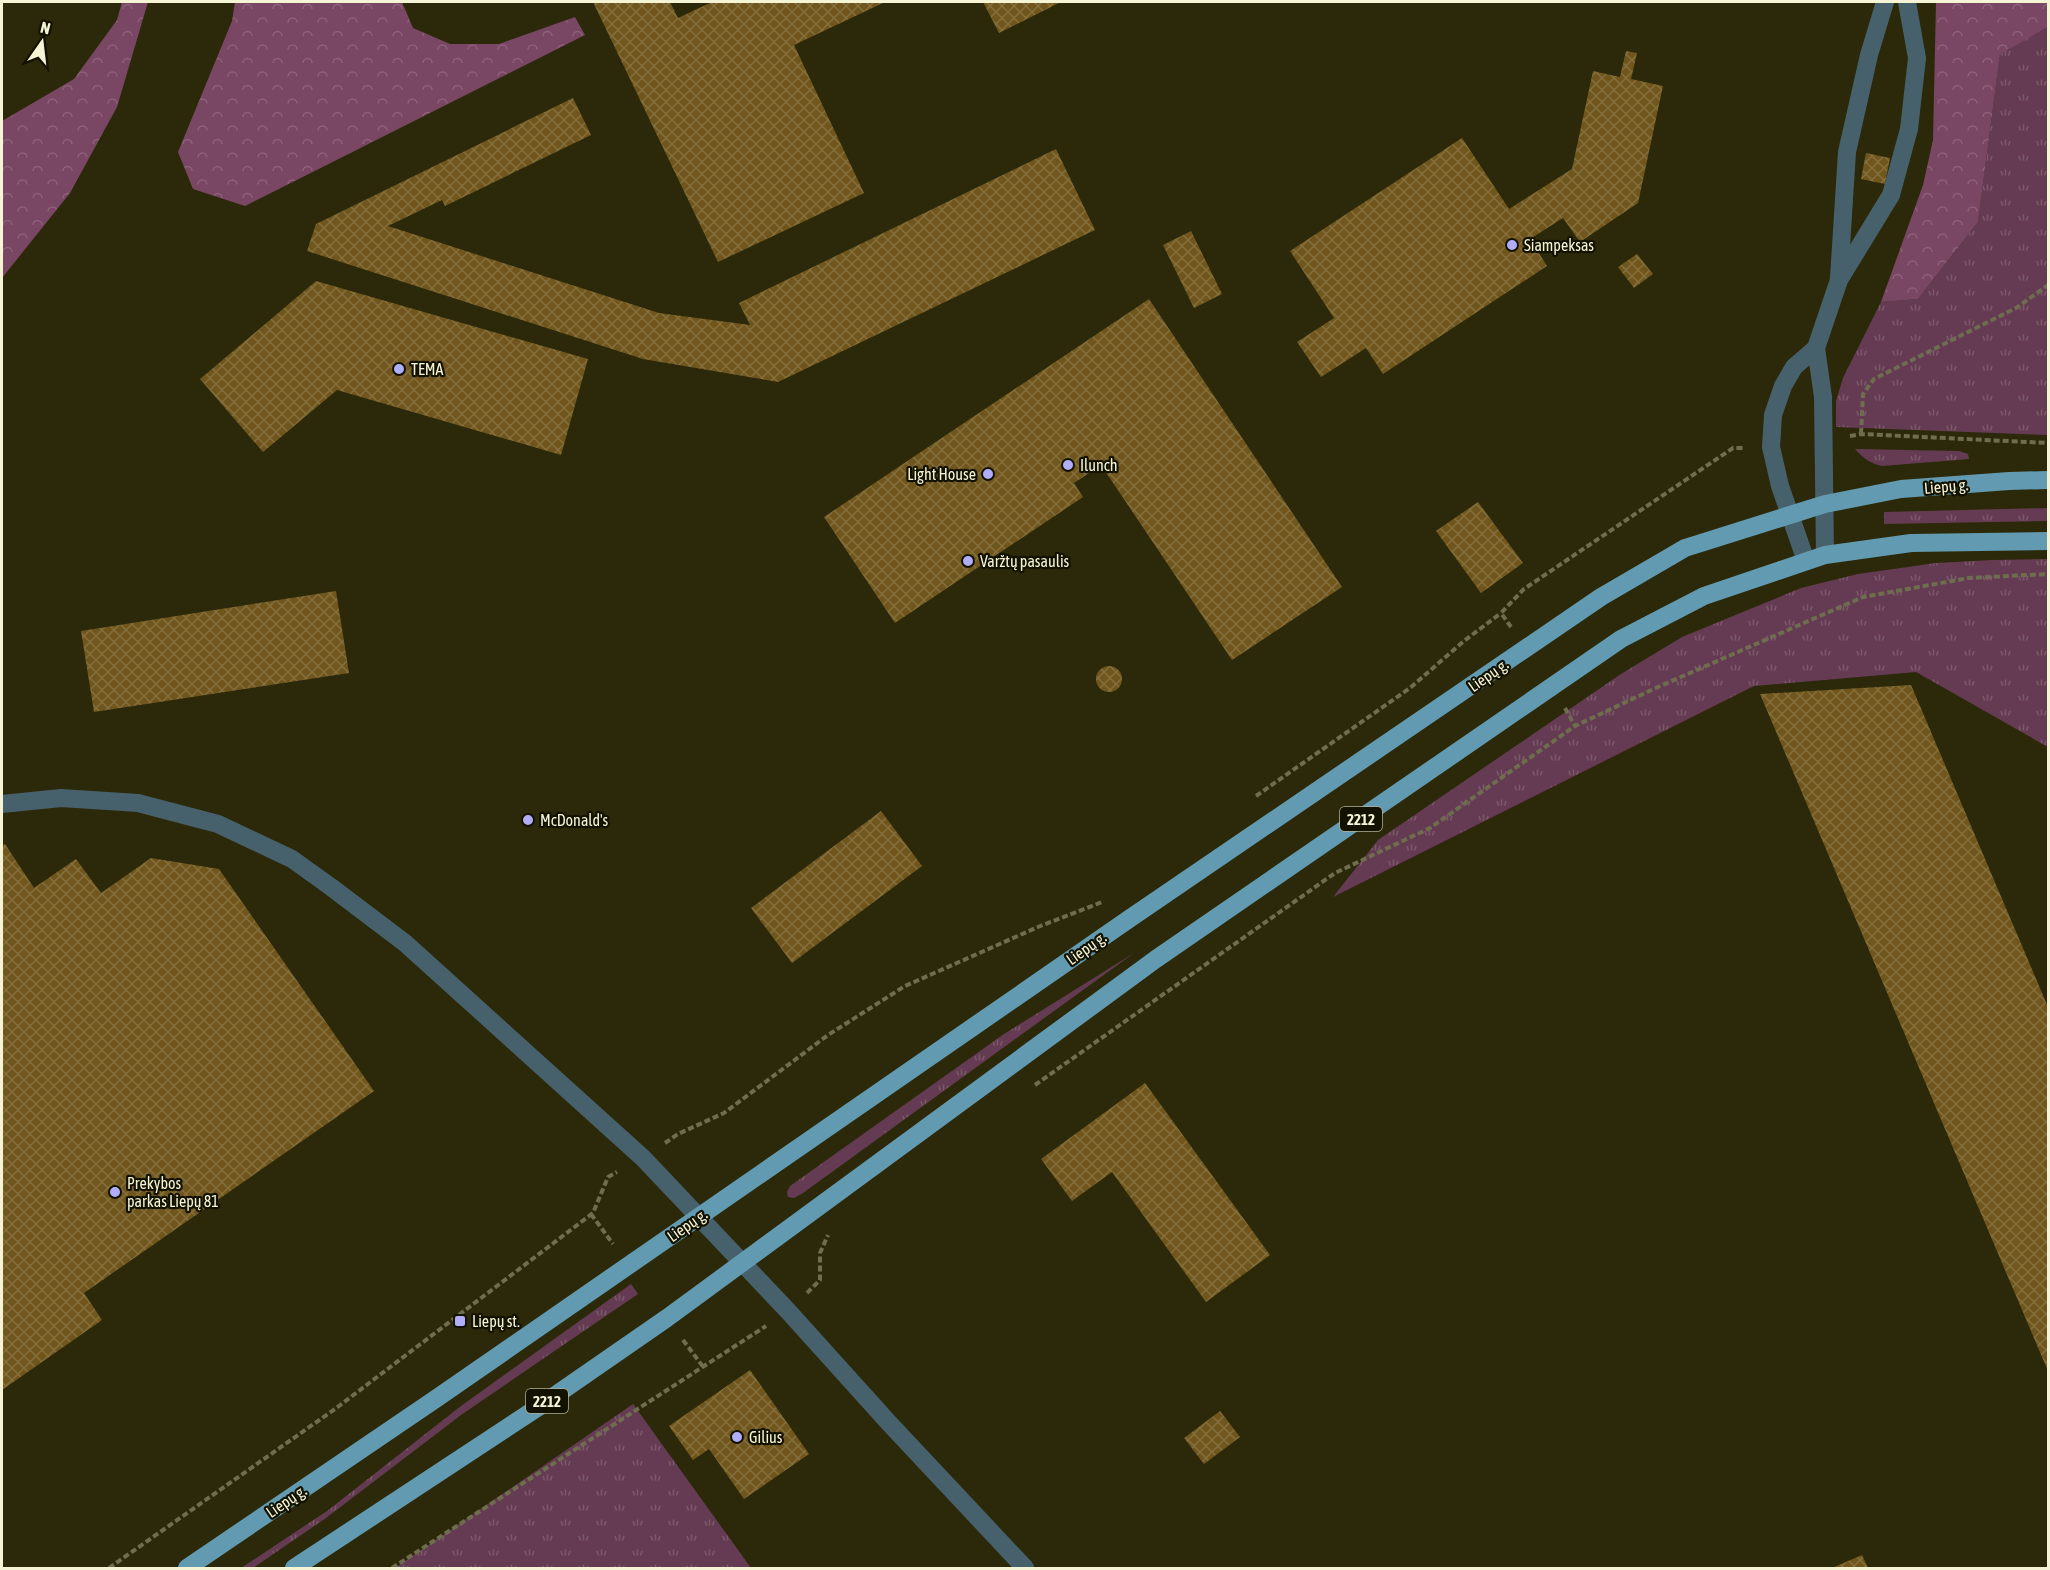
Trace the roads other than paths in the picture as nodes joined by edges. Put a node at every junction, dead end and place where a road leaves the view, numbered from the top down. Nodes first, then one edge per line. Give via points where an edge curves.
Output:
1 (1885, 2) edge
2 (1907, 2) edge
3 (1839, 280) junction
4 (1816, 348) junction
5 (2049, 480) edge
6 (1825, 504) junction
7 (1789, 515) junction
8 (2049, 541) edge
9 (1825, 555) junction
10 (1806, 561) junction
11 (2, 804) edge
12 (699, 1217) junction
13 (742, 1264) junction
14 (187, 1569) edge
15 (294, 1569) edge
16 (1025, 1569) edge

1 - 3 street via 1847,152
2 - 3 street via 1917,58 1909,129 1892,195
3 - 4 street
4 - 6 street via 1823,397
4 - 7 street via 1794,367 1773,415 1771,447
5 - 6 main road, Liepų g. via 1901,489
6 - 7 main road, Liepų g.
6 - 9 street
7 - 10 street
7 - 12 main road, Liepų g. via 1685,548 1601,597
8 - 9 main road, 2212 via 1911,543
9 - 10 main road, 2212
10 - 13 main road, 2212 via 1704,596 1622,639 1156,959
11 - 12 street via 61,798 138,803 218,824 292,859 405,943 643,1158
12 - 13 street
12 - 14 main road, Liepų g.
13 - 15 main road, 2212 via 537,1408
13 - 16 street

